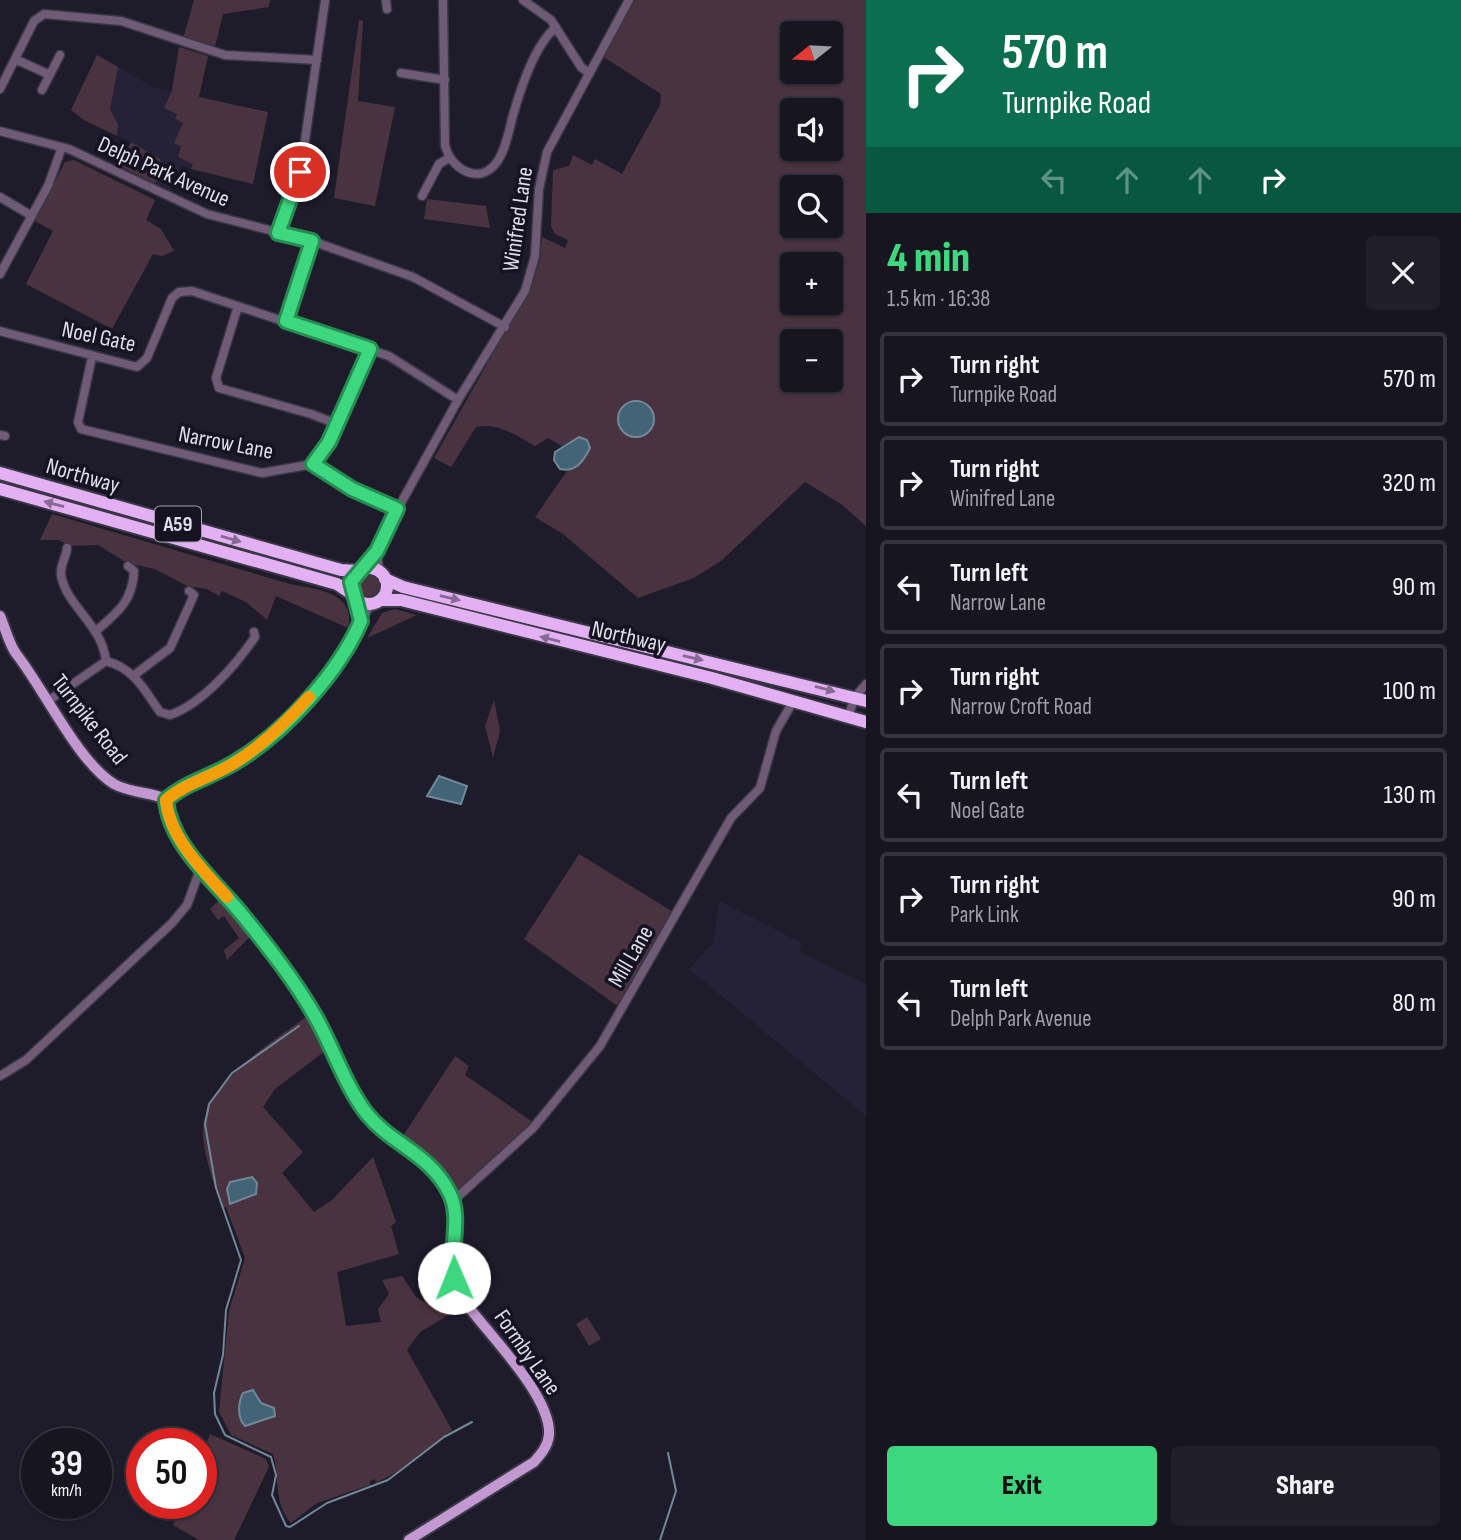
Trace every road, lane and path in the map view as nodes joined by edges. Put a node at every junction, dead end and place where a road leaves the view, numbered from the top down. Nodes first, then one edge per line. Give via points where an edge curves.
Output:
1 (443, 0) edge
2 (523, 0) edge
3 (629, 0) edge
4 (325, 1) edge
5 (556, 27) junction
6 (60, 55) dead end
7 (15, 59) junction
8 (317, 60) junction
9 (589, 73) junction
10 (401, 74) dead end
11 (50, 75) junction
12 (444, 80) junction
13 (0, 89) edge
14 (42, 90) dead end
15 (0, 131) edge
16 (62, 147) junction
17 (449, 158) junction
18 (422, 196) dead end
19 (0, 197) edge
20 (32, 216) junction
21 (278, 233) junction
22 (312, 241) junction
23 (0, 274) edge
24 (238, 306) junction
25 (286, 321) junction
26 (505, 327) junction
27 (0, 331) edge
28 (370, 349) junction
29 (92, 357) junction
30 (458, 400) junction
31 (337, 424) junction
32 (313, 464) junction
33 (0, 473) edge
34 (0, 489) edge
35 (397, 509) junction
36 (377, 551) junction
37 (69, 554) dead end
38 (133, 568) dead end
39 (362, 569) junction
40 (382, 575) junction
41 (194, 593) dead end
42 (354, 596) junction
43 (376, 602) junction
44 (0, 616) edge
45 (361, 621) junction
46 (96, 631) junction
47 (257, 635) dead end
48 (106, 661) junction
49 (133, 676) junction
50 (795, 681) junction
51 (866, 684) edge
52 (790, 699) junction
53 (860, 699) edge
54 (48, 701) junction
55 (848, 717) junction
56 (866, 722) edge
57 (166, 800) junction
58 (201, 867) junction
59 (0, 1076) edge
60 (453, 1201) junction
61 (409, 1540) edge

1 - 12 street
2 - 5 street
3 - 9 street, Winifred Lane
4 - 8 street
5 - 9 street
5 - 17 street via 530,70 496,163 473,173 460,170
6 - 11 street
7 - 8 street via 33,21 44,14 121,21 225,55
7 - 11 street
7 - 13 street
8 - 21 street via 301,168
9 - 26 street, Winifred Lane via 547,152 532,270
10 - 12 street
11 - 14 street
12 - 17 street via 444,136
15 - 16 street, Delph Park Avenue
16 - 20 street
16 - 21 street, Delph Park Avenue via 195,210
17 - 18 street via 439,164
19 - 20 street
20 - 23 street
21 - 22 street, Delph Park Avenue
22 - 25 street
22 - 26 street, Delph Park Avenue via 413,277
24 - 25 street, Noel Gate
24 - 29 street, Noel Gate via 192,291 179,292 169,302 143,364 129,367
24 - 31 street via 216,378 219,388
25 - 28 street, Noel Gate
26 - 30 street, Winifred Lane
27 - 29 street, Noel Gate
28 - 30 street, Noel Gate
28 - 31 street
29 - 32 street, Narrow Lane via 77,431 262,473
30 - 35 street, Winifred Lane
31 - 32 street
32 - 35 street via 352,489
33 -> 39 highway, Northway / A59 via 341,570
42 -> 34 highway, Northway / A59 via 337,584
35 - 36 street, Winifred Lane
36 - 39 street, Winifred Lane
36 - 40 street
37 - 46 street via 61,570 65,587
38 - 46 street via 127,603
39 - 40 highway, A59
39 - 42 highway via 351,582
40 - 43 highway via 386,590
40 -> 50 highway, Northway / A59 via 403,587
41 - 49 street via 170,648
42 - 43 highway, A59
42 - 45 street
43 - 45 street
52 -> 43 highway, Northway / A59 via 401,600
44 - 54 main road, Turnpike Road via 16,654
45 - 57 street via 343,656 266,740 238,761
46 - 48 street via 104,643
47 - 49 street via 206,694 170,715 158,710
48 - 49 street
48 - 54 street
50 - 52 highway
50 -> 53 highway, Northway / A59
51 - 53 street
52 - 55 highway, Northway / A59
52 - 60 street, Mill Lane via 760,788 731,818 600,1046 533,1128
53 - 55 street
54 - 57 main road, Turnpike Road via 111,782
55 - 56 highway, Northway / A59
57 - 58 main road via 172,823
58 - 59 street via 187,905 172,923 26,1060
58 - 60 main road via 314,1014 365,1111 426,1161
60 - 61 main road, Formby Lane via 453,1266 459,1292 514,1362 547,1418 549,1435 534,1462

